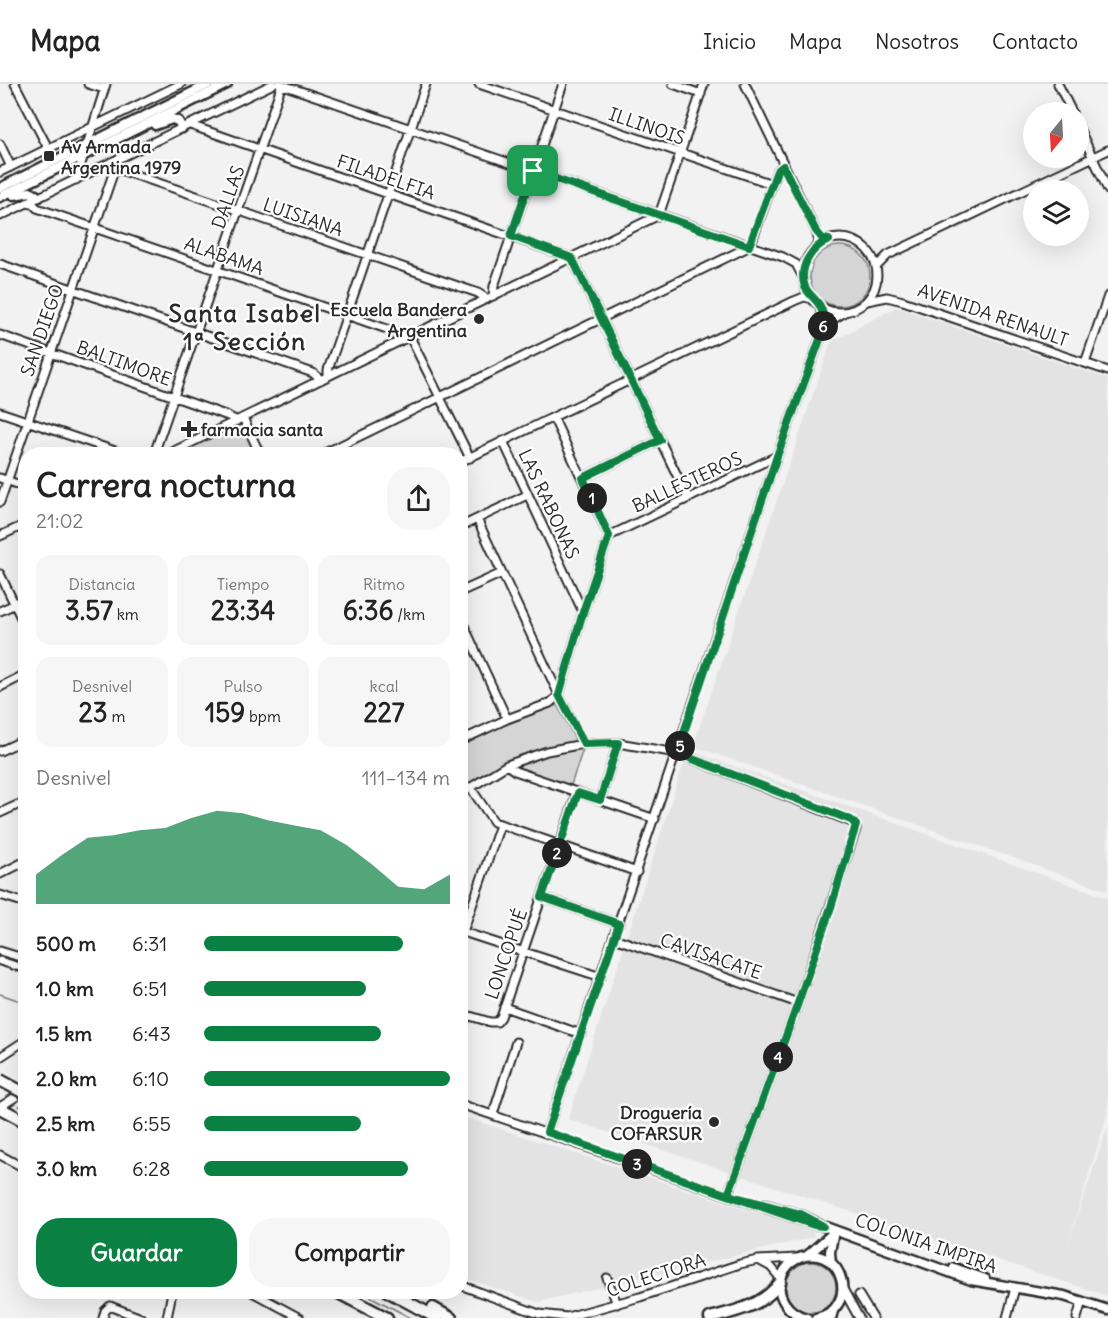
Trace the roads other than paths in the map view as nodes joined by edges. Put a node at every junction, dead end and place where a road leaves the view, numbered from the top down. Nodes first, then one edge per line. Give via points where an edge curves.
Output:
1 (15, 84) edge
2 (88, 84) edge
3 (181, 84) edge
4 (209, 84) edge
5 (227, 84) edge
6 (273, 84) edge
7 (281, 84) edge
8 (426, 84) edge
9 (479, 84) edge
10 (563, 84) edge
11 (673, 84) edge
12 (704, 84) edge
13 (745, 84) edge
14 (1058, 84) edge
15 (105, 87) edge
16 (701, 94) junction
17 (1067, 102) edge
18 (554, 110) junction
19 (92, 127) junction
20 (186, 127) junction
21 (411, 129) junction
22 (131, 130) junction
23 (0, 144) edge
24 (86, 146) junction
25 (48, 148) junction
26 (260, 149) junction
27 (1089, 149) edge
28 (1108, 150) edge
29 (681, 153) junction
30 (83, 156) junction
31 (1093, 157) junction
32 (113, 165) junction
33 (783, 166) junction
34 (11, 167) junction
35 (533, 171) junction
36 (0, 172) edge
37 (76, 180) junction
38 (772, 184) junction
39 (0, 188) edge
40 (1108, 190) edge
41 (388, 194) junction
42 (39, 197) junction
43 (0, 200) edge
44 (30, 201) junction
45 (239, 211) junction
46 (659, 215) junction
47 (0, 216) edge
48 (94, 227) junction
49 (816, 231) junction
50 (511, 236) junction
51 (829, 240) junction
52 (749, 246) junction
53 (817, 246) junction
54 (367, 255) junction
55 (888, 255) junction
56 (808, 256) junction
57 (871, 256) junction
58 (783, 257) junction
59 (572, 258) junction
60 (0, 264) edge
61 (876, 267) junction
62 (219, 270) junction
63 (804, 279) junction
64 (806, 288) junction
65 (73, 289) junction
66 (1108, 296) edge
67 (490, 297) junction
68 (813, 299) junction
69 (794, 301) junction
70 (867, 301) junction
71 (819, 305) junction
72 (848, 310) junction
73 (347, 315) junction
74 (602, 318) junction
75 (196, 333) junction
76 (822, 334) junction
77 (0, 335) edge
78 (410, 337) junction
79 (50, 352) junction
80 (1085, 363) junction
81 (1108, 370) edge
82 (324, 378) junction
83 (630, 379) junction
84 (174, 397) junction
85 (441, 397) junction
86 (0, 412) edge
87 (553, 417) junction
88 (240, 419) junction
89 (28, 421) junction
90 (660, 440) junction
91 (503, 441) junction
92 (104, 447) edge
93 (156, 447) edge
94 (182, 447) edge
95 (256, 447) edge
96 (337, 447) edge
97 (465, 447) edge
98 (468, 454) edge
99 (777, 456) junction
100 (470, 458) joint
101 (583, 478) junction
102 (4, 479) edge
103 (527, 495) junction
104 (688, 498) junction
105 (0, 502) edge
106 (477, 519) junction
107 (468, 523) edge
108 (18, 528) edge
109 (0, 536) edge
110 (609, 536) junction
111 (502, 573) junction
112 (0, 574) edge
113 (468, 588) edge
114 (18, 602) edge
115 (14, 604) junction
116 (0, 611) edge
117 (18, 612) edge
118 (583, 612) junction
119 (468, 634) edge
120 (18, 678) edge
121 (0, 687) edge
122 (559, 695) junction
123 (507, 719) junction
124 (468, 737) edge
125 (18, 743) edge
126 (618, 743) junction
127 (584, 744) junction
128 (0, 751) edge
129 (677, 753) junction
130 (507, 765) junction
131 (470, 788) joint
132 (578, 793) junction
133 (600, 800) junction
134 (18, 805) edge
135 (0, 813) edge
136 (655, 819) junction
137 (500, 825) junction
138 (559, 846) junction
139 (18, 865) edge
140 (636, 872) junction
141 (0, 874) edge
142 (0, 895) edge
143 (542, 897) junction
144 (18, 901) edge
145 (468, 914) edge
146 (619, 924) junction
147 (468, 933) edge
148 (614, 938) junction
149 (0, 951) edge
150 (523, 951) junction
151 (18, 957) edge
152 (0, 961) edge
153 (18, 967) edge
154 (601, 977) junction
155 (798, 1003) junction
156 (504, 1007) junction
157 (468, 1015) edge
158 (581, 1034) junction
159 (516, 1042) dead end
160 (18, 1045) edge
161 (0, 1057) edge
162 (0, 1080) edge
163 (18, 1088) edge
164 (18, 1097) edge
165 (468, 1106) edge
166 (0, 1107) edge
167 (492, 1114) junction
168 (18, 1118) edge
169 (547, 1132) junction
170 (0, 1155) edge
171 (18, 1165) edge
172 (728, 1195) junction
173 (823, 1226) joint
174 (836, 1232) junction
175 (805, 1256) junction
176 (758, 1260) junction
177 (831, 1263) junction
178 (608, 1278) dead end
179 (780, 1281) junction
180 (468, 1288) edge
181 (1015, 1288) junction
182 (843, 1289) junction
183 (859, 1295) dead end
184 (170, 1299) edge
185 (265, 1299) edge
186 (347, 1299) edge
187 (350, 1299) edge
188 (402, 1299) edge
189 (415, 1299) edge
190 (1082, 1301) junction
191 (617, 1304) junction
192 (786, 1306) junction
193 (1108, 1310) edge
194 (831, 1314) edge
195 (103, 1318) edge
196 (141, 1318) edge
197 (167, 1318) edge
198 (300, 1318) edge
199 (375, 1318) edge
200 (387, 1318) edge
201 (437, 1318) edge
202 (451, 1318) edge
203 (710, 1318) edge
204 (787, 1318) edge
205 (807, 1318) edge
206 (816, 1318) edge
207 (859, 1318) edge
208 (873, 1318) edge
209 (1007, 1318) edge
210 (1077, 1318) edge

1 - 25 street
2 - 15 street
3 - 19 street
4 - 24 main road
5 - 22 main road
6 - 20 street
7 - 21 street
7 - 26 street, DALLAS
8 - 21 street
9 - 18 street, ILLINOIS
10 - 18 street
11 - 16 street
12 - 16 street
13 - 33 street
14 - 17 street
15 - 19 street
16 - 29 street
18 - 29 street, ILLINOIS
18 - 35 street
19 - 24 street
19 - 25 street
20 - 22 main road via 172,119 140,131
20 - 26 street, FILADELFIA
20 - 32 street
21 - 35 street
21 - 41 street
22 - 30 main road
23 - 34 street
24 - 30 street
24 - 39 main road
25 - 34 street
26 - 41 street, FILADELFIA
26 - 45 street, DALLAS
27 - 31 street
28 - 31 street
29 - 38 street, ILLINOIS
29 - 46 street
30 - 37 street
30 - 43 main road
31 - 40 street
31 - 55 street
32 - 37 street
32 - 45 street, LUISIANA
32 - 48 street, SAN DIEGO
33 - 38 street
33 - 49 street
34 - 36 street
35 - 46 street
35 - 50 street
37 - 42 street
38 - 52 street
41 - 50 street, FILADELFIA
41 - 54 street
42 - 43 main road via 25,192
42 - 44 street
44 - 47 street
44 - 48 street, ALABAMA via 38,208
45 - 54 street, LUISIANA
45 - 62 street, DALLAS
46 - 52 street
46 - 59 street
48 - 62 street, ALABAMA
48 - 65 street, SAN DIEGO
49 - 51 street
49 - 53 street
50 - 59 street, FILADELFIA
50 - 67 street
51 - 53 street
51 - 57 street via 851,240
52 - 58 street
52 - 74 street
53 - 56 street
54 - 67 street, LUISIANA
54 - 73 street
55 - 57 street
55 - 61 street
56 - 58 street
56 - 63 street
57 - 61 street
58 - 63 street via 796,264
59 - 67 street
59 - 74 street
60 - 65 street
61 - 70 street via 876,284
62 - 73 street, ALABAMA
62 - 75 street, DALLAS
63 - 64 street
64 - 68 street
64 - 69 street
65 - 75 street
65 - 79 street, SAN DIEGO
66 - 80 street
67 - 78 street
68 - 69 street
68 - 71 street
69 - 83 street
70 - 72 street
70 - 80 street, AVENIDA RENAULT via 894,298
71 - 72 street
71 - 76 street
72 - 76 street via 832,320
73 - 78 street, ALABAMA
73 - 82 street
74 - 83 street
74 - 85 street
75 - 82 street
75 - 84 street, DALLAS
76 - 99 street
77 - 79 street, BALTIMORE
78 - 82 street
78 - 85 street
79 - 84 street, BALTIMORE
79 - 89 street, SAN DIEGO
80 - 81 street, AVENIDA RENAULT
82 - 88 street
83 - 87 street
83 - 90 street
84 - 88 street, BALTIMORE
84 - 93 street, DALLAS
85 - 96 street
85 - 97 street
86 - 89 street
87 - 91 street
87 - 101 street
88 - 94 street
88 - 95 street
89 - 92 street
89 - 102 street, SAN DIEGO
90 - 101 street
90 - 104 street
91 - 100 street
91 - 103 street, LAS RABONAS
98 - 100 street
99 - 104 street, BALLESTEROS
99 - 129 street
101 - 110 street
102 - 105 street, SAN DIEGO
103 - 106 street
103 - 118 street, LAS RABONAS
104 - 110 street, BALLESTEROS
106 - 107 street
106 - 111 street
108 - 109 street
110 - 118 street
111 - 113 street
111 - 122 street
112 - 115 street
114 - 115 street
115 - 116 street
115 - 117 street
118 - 122 street
119 - 123 street
120 - 121 street
122 - 123 street via 550,703
122 - 127 street
123 - 124 street
125 - 128 street
126 - 127 street
126 - 129 street
126 - 133 street
127 - 130 street
129 - 136 street
129 - 155 street via 856,825
130 - 131 street
130 - 132 street
131 - 137 street
132 - 133 street
132 - 138 street, LONCOPUÉ
133 - 136 street
134 - 135 street
136 - 140 street
137 - 138 street
137 - 145 street
138 - 140 street
138 - 143 street, LONCOPUÉ
139 - 141 street
140 - 146 street
142 - 144 street
143 - 146 street
143 - 150 street, LONCOPUÉ
146 - 148 street
147 - 150 street
148 - 154 street
148 - 155 street, CAVISACATE
149 - 151 street
150 - 154 street
150 - 156 street, LONCOPUÉ
152 - 153 street
154 - 158 street
155 - 172 street
156 - 157 street, LONCOPUÉ via 497,1022
156 - 158 street
158 - 169 street
159 - 167 street
160 - 161 street
162 - 163 highway, bridge
164 - 166 street
165 - 167 street, COLONIA IMPIRA
166 - 168 highway
167 - 169 street, COLONIA IMPIRA
169 - 172 street, COLONIA IMPIRA
170 - 171 street
172 - 173 street, COLONIA IMPIRA
173 - 174 main road, COLONIA IMPIRA
174 - 175 main road
174 - 177 main road
174 - 181 main road, COLONIA IMPIRA via 853,1233
175 - 176 street, COLECTORA
175 - 177 main road via 818,1256
175 - 179 main road via 789,1265
176 - 179 street via 771,1267
176 - 191 street, COLECTORA
177 - 182 main road via 840,1274
178 - 191 street
179 - 192 main road
179 - 203 highway via 770,1296 759,1303
180 - 191 street, COLECTORA via 553,1317 575,1316
181 - 190 main road, COLONIA IMPIRA
181 - 209 street
182 - 194 main road
182 - 207 street
183 - 208 street
184 - 197 street
185 - 198 street
186 - 199 highway
187 - 200 highway
188 - 201 highway
189 - 202 highway
190 - 193 main road, COLONIA IMPIRA
190 - 210 street
192 - 204 main road
192 - 205 main road
194 - 206 main road
195 - 196 street via 110,1306

